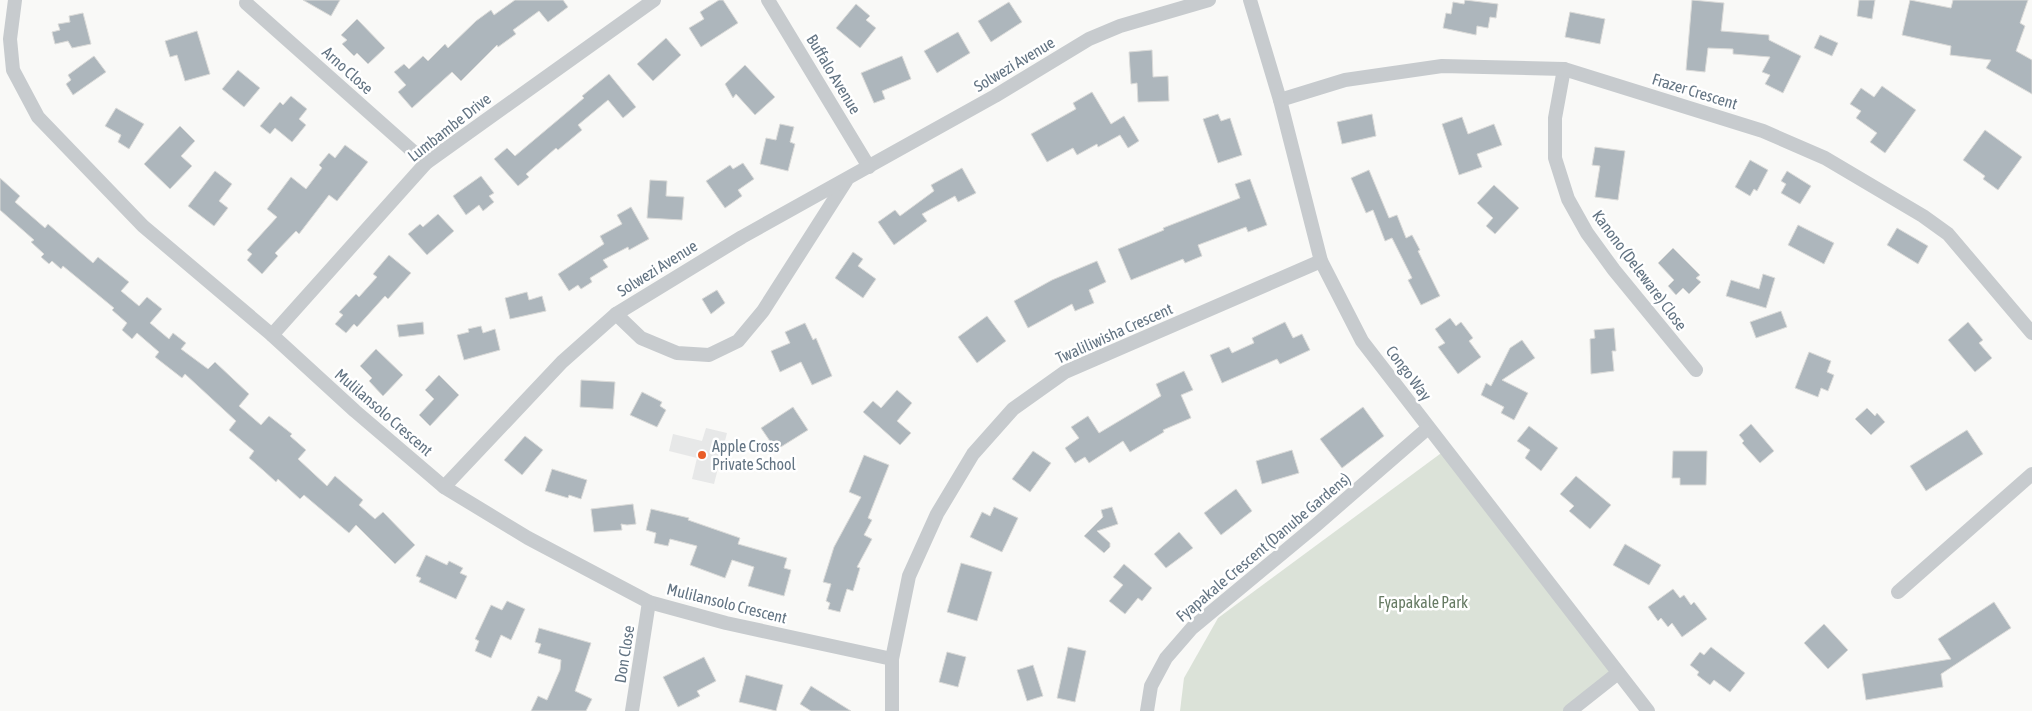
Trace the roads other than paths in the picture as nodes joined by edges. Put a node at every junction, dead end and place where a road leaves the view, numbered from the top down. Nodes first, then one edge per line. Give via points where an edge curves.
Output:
1 (15, 0) edge
2 (768, 0) edge
3 (1208, 0) edge
4 (1250, 0) edge
5 (647, 2) edge
6 (246, 3) dead end
7 (1564, 69) junction
8 (1280, 100) junction
9 (426, 163) junction
10 (869, 167) junction
11 (847, 179) junction
12 (1321, 262) junction
13 (616, 314) junction
14 (2032, 333) edge
15 (272, 334) junction
16 (1696, 370) dead end
17 (1428, 428) junction
18 (2032, 474) edge
19 (444, 488) junction
20 (1898, 592) dead end
21 (649, 602) junction
22 (892, 659) junction
23 (1618, 673) junction
24 (632, 711) edge
25 (892, 711) edge
26 (1147, 711) edge
27 (1570, 711) edge
28 (1648, 711) edge

1 - 15 street, Mulilansolo Crescent via 10,39 13,70 38,117 143,226
2 - 10 street, Buffalo Avenue
3 - 10 street, Solwezi Avenue via 1120,26 1089,39
4 - 8 street, Congo Way
5 - 9 street, Lumbambe Drive
6 - 9 street, Arno Close
7 - 8 street, Frazer Crescent via 1442,66 1345,80
7 - 14 street, Frazer Crescent via 1763,131 1825,158 1948,234
7 - 16 street, Kanono (Deleware) Close via 1554,118 1555,158 1568,199 1586,233
8 - 12 street, Congo Way
9 - 15 street, Lumbambe Drive
10 - 11 street, Solwezi Avenue
11 - 13 street, Solwezi Avenue via 742,237
11 - 13 street, Solwezi Avenue via 763,311 738,342 709,355 677,353 641,338
12 - 17 street, Congo Way via 1362,341
12 - 22 street, Twaliliwisha Crescent via 1065,372 1013,409 973,454 937,514 909,576
13 - 19 street, Solwezi Avenue via 562,362
15 - 19 street, Mulilansolo Crescent
17 - 23 street, Congo Way
17 - 26 street, Fyapakale Crescent (Danube Gardens) via 1192,628 1166,658 1151,686
18 - 20 street
19 - 21 street, Mulilansolo Crescent via 528,538
21 - 22 street, Mulilansolo Crescent
21 - 24 street, Don Close
22 - 25 street, Twaliliwisha Crescent
23 - 27 street
23 - 28 street, Congo Way

